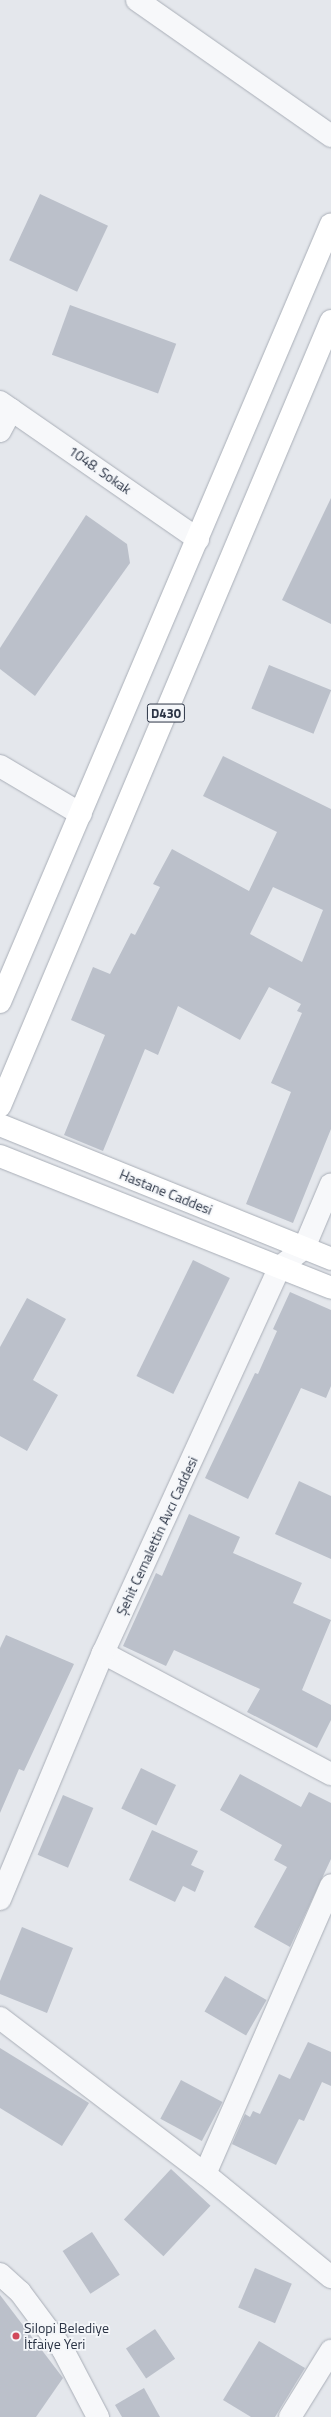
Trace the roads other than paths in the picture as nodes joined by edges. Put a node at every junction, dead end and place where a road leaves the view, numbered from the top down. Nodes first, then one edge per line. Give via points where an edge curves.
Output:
1 (137, 0) edge
2 (331, 136) edge
3 (331, 224) edge
4 (331, 320) edge
5 (5, 406) edge
6 (0, 431) edge
7 (198, 539) junction
8 (0, 766) edge
9 (82, 814) junction
10 (0, 1002) edge
11 (0, 1106) edge
12 (0, 1126) edge
13 (0, 1156) edge
14 (331, 1184) edge
15 (304, 1248) junction
16 (331, 1259) edge
17 (280, 1267) junction
18 (331, 1288) edge
19 (103, 1653) junction
20 (331, 1774) edge
21 (331, 1885) edge
22 (0, 1899) edge
23 (0, 2018) edge
24 (205, 2174) junction
25 (0, 2274) edge
26 (331, 2277) edge
27 (331, 2351) edge
28 (98, 2417) edge
29 (290, 2417) edge

1 - 2 street
3 - 7 main road, D430
4 - 11 main road, D430
5 - 6 street
5 - 7 street, 1048. Sokak
7 - 9 main road, D430
8 - 9 street
9 - 10 main road, D430
12 - 15 main road, Hastane Caddesi
13 - 17 main road, Hastane Caddesi
14 - 15 street, Şehit Cemalettin Avcı Caddesi
15 - 16 main road, Hastane Caddesi
15 - 17 street, Şehit Cemalettin Avcı Caddesi
17 - 18 main road, Hastane Caddesi
17 - 19 street, Şehit Cemalettin Avcı Caddesi
19 - 20 street
19 - 22 street, Şehit Cemalettin Avcı Caddesi
21 - 24 street
23 - 24 street
24 - 26 street
25 - 28 street via 20,2292 63,2350
27 - 29 street

